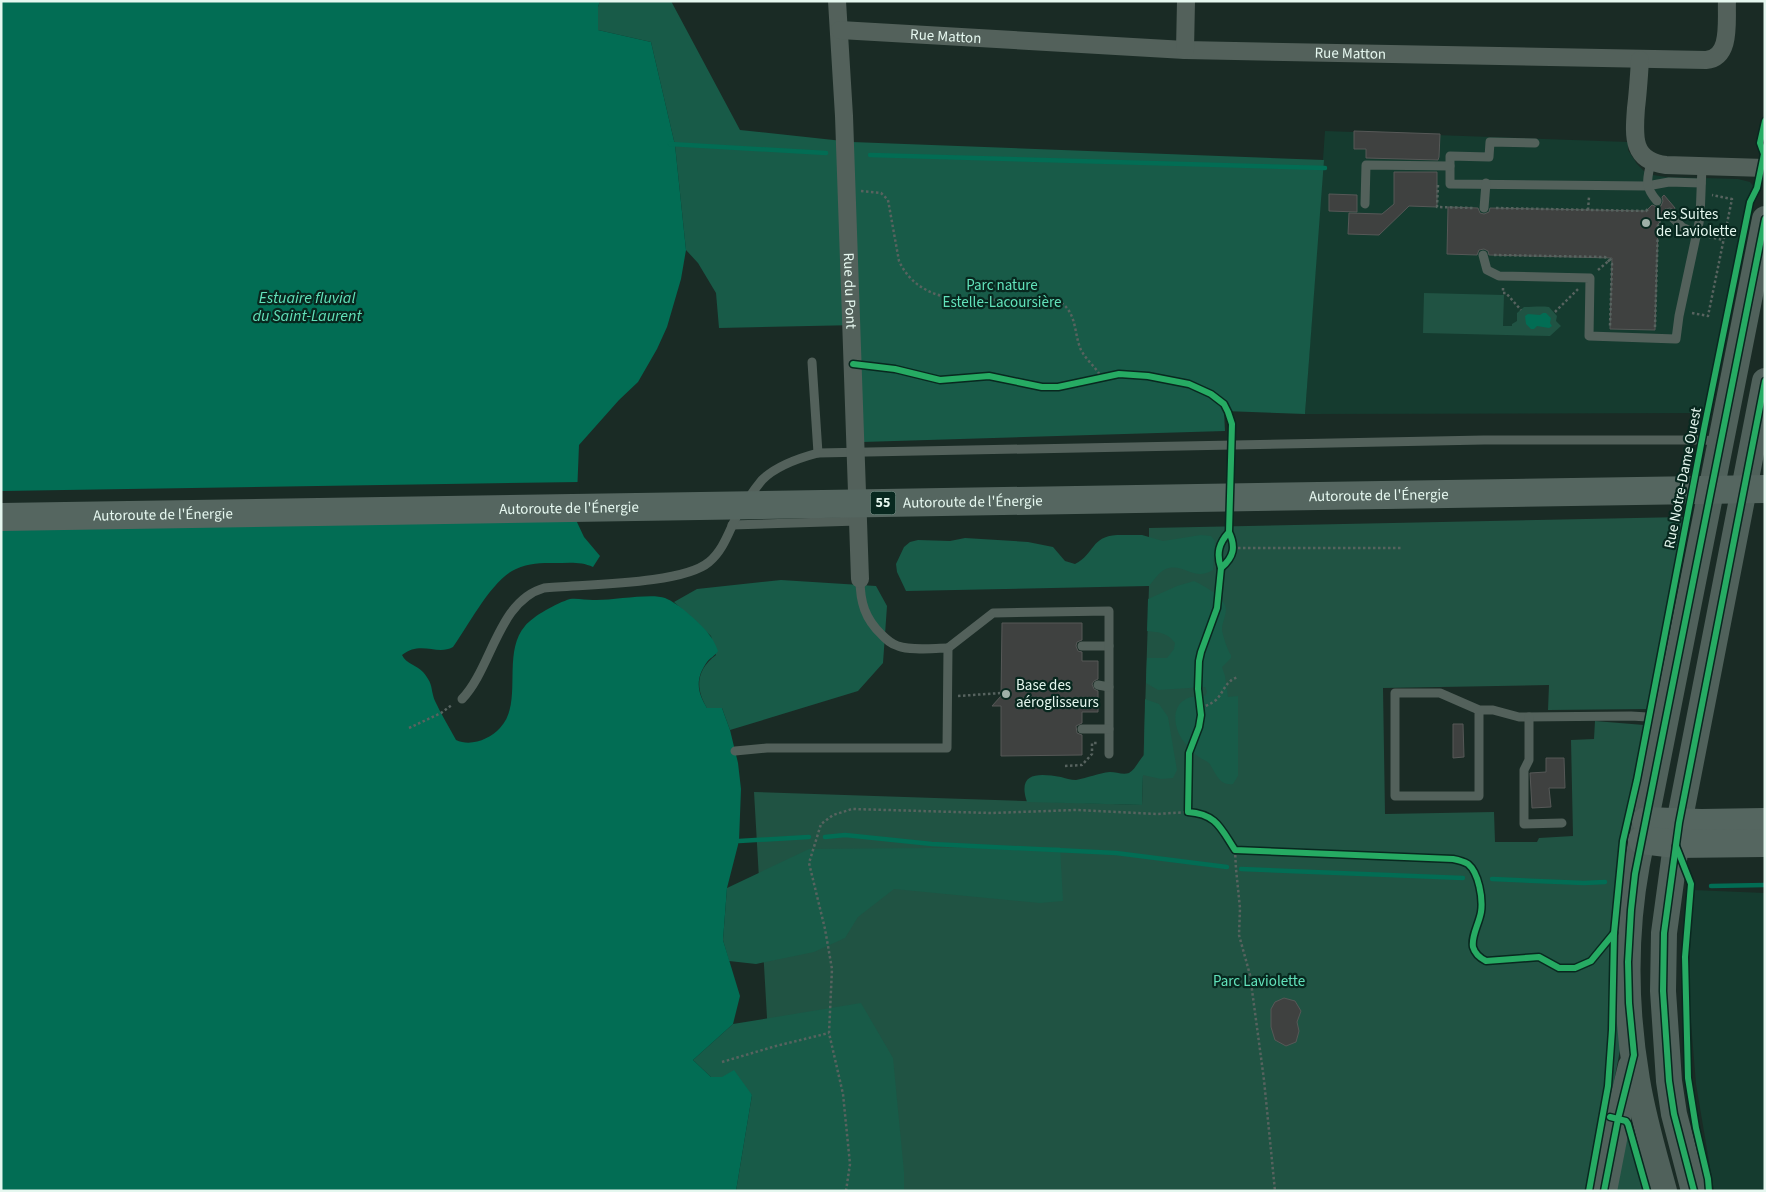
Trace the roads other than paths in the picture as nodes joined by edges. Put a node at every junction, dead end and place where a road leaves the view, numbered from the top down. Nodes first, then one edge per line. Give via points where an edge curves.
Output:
1 (837, 1) edge
2 (1186, 1) edge
3 (1727, 1) edge
4 (840, 30) junction
5 (1185, 50) junction
6 (1640, 60) junction
7 (1535, 143) dead end
8 (1651, 162) junction
9 (1450, 166) junction
10 (1765, 168) edge
11 (1701, 175) junction
12 (1486, 184) junction
13 (1647, 186) junction
14 (1365, 204) dead end
15 (1654, 204) road end
16 (1484, 208) road end
17 (1666, 217) road end
18 (1765, 219) edge
19 (1698, 234) junction
20 (1483, 255) dead end
21 (812, 362) dead end
22 (1765, 381) edge
23 (1721, 442) junction
24 (855, 452) junction
25 (818, 453) junction
26 (1765, 472) edge
27 (1765, 489) edge
28 (1, 500) edge
29 (1, 517) edge
30 (858, 521) junction
31 (732, 526) junction
32 (860, 579) joint
33 (1082, 646) dead end
34 (1109, 646) junction
35 (948, 648) junction
36 (1098, 685) dead end
37 (1109, 687) junction
38 (462, 698) dead end
39 (1479, 710) junction
40 (1529, 717) junction
41 (1667, 718) junction
42 (1109, 729) junction
43 (1082, 730) dead end
44 (735, 751) dead end
45 (1108, 754) dead end
46 (1765, 822) edge
47 (1562, 823) dead end
48 (1644, 831) junction
49 (1677, 833) junction
50 (1765, 843) edge
51 (1634, 1055) junction
52 (1604, 1191) edge
53 (1664, 1191) edge
54 (1694, 1191) edge

1 - 4 street, Rue du Pont
2 - 5 street
3 - 6 street, Rue Matton via 1724,47 1716,58
4 - 5 street, Rue Matton
4 - 24 street, Rue du Pont
5 - 6 street, Rue Matton
6 - 8 street via 1635,135 1640,150
7 - 9 lane via 1490,142 1489,157 1450,156
8 - 11 street
8 - 13 lane
9 - 12 lane via 1450,184
9 - 14 lane via 1366,165
10 - 11 street
11 - 13 lane
11 - 19 lane
12 - 13 lane
12 - 16 lane
13 - 15 lane
17 - 19 lane
18 - 23 main road, Rue Notre-Dame Ouest
19 - 20 lane via 1676,340 1589,336 1590,278 1499,276 1487,270
21 - 25 lane
22 - 49 main road
23 - 24 lane via 1494,440
23 - 41 main road, Rue Notre-Dame Ouest
24 - 25 lane
24 - 30 street, Rue du Pont
25 - 31 lane via 801,458 762,480
26 - 28 highway, Autoroute de l'Énergie / 55
27 - 29 highway, Autoroute de l'Énergie / 55, bridge
30 - 31 lane
30 - 32 street, Rue du Pont
31 - 38 lane via 717,554 709,562 686,573 648,580 544,588 531,593 505,623 474,684
32 - 35 lane via 863,609 872,626 889,642 903,648
33 - 34 lane
34 - 35 lane via 1109,611 993,613
34 - 37 lane
35 - 44 lane via 947,748 767,748
36 - 37 lane
37 - 42 lane
39 - 39 lane via 1479,796 1394,796 1395,693 1440,693
39 - 40 lane
40 - 41 lane
40 - 47 lane via 1529,760 1524,770 1524,824
41 - 48 main road, Rue Notre-Dame Ouest
42 - 43 lane
42 - 45 lane
46 - 49 highway
48 - 49 highway
48 - 51 main road, Rue Notre-Dame Ouest via 1634,885 1629,943
49 - 50 highway
49 - 54 main road via 1664,943 1665,1033 1673,1106
51 - 52 main road
51 - 53 main road via 1644,1116

